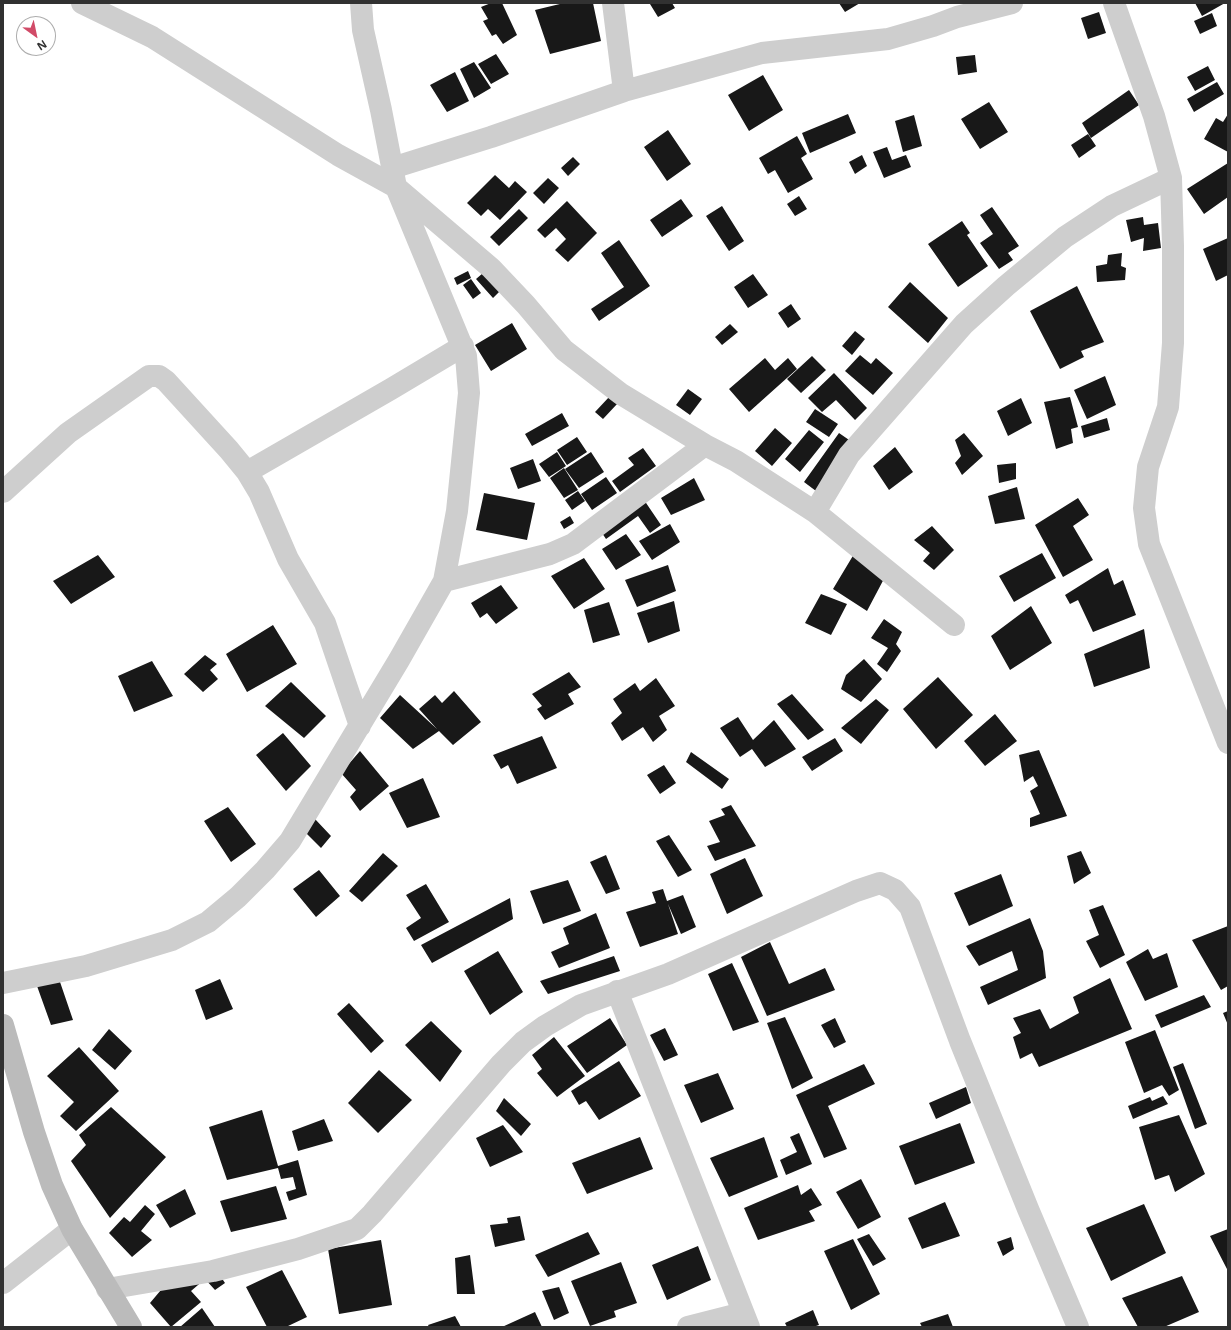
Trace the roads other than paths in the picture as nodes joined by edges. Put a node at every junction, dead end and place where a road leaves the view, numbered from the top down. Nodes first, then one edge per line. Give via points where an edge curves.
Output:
1 (82, 3) edge
2 (361, 3) edge
3 (613, 3) edge
4 (1012, 3) edge
5 (1114, 3) edge
6 (957, 10) edge
7 (624, 91) junction
8 (394, 178) junction
9 (1171, 178) junction
10 (462, 346) junction
11 (705, 445) junction
12 (247, 472) junction
13 (3, 492) edge
14 (815, 512) junction
15 (444, 581) junction
16 (954, 625) dead end
17 (360, 726) junction
18 (1228, 743) edge
19 (3, 983) edge
20 (617, 991) junction
21 (3, 1025) edge
22 (72, 1229) junction
23 (3, 1283) edge
24 (107, 1289) junction
25 (746, 1320) edge
26 (131, 1327) edge
27 (688, 1327) edge
28 (1078, 1327) edge

1 - 8 street via 152,38 338,155
2 - 8 street via 363,30
3 - 7 street
4 - 6 street
5 - 9 street via 1154,116
6 - 7 street via 933,26 888,39 762,52
7 - 8 street via 491,137
8 - 10 street
8 - 11 street via 491,268 564,350 621,394
9 - 14 street via 1112,206 1065,237 964,324 849,455
9 - 18 street via 1173,343 1168,407 1148,466 1144,508 1149,544
10 - 12 street
10 - 15 street via 466,356 469,393 457,511
11 - 14 street via 736,461
11 - 15 street via 573,544 537,558
12 - 13 street via 166,381 158,376 149,376 68,433
12 - 17 street via 288,558 324,623
14 - 16 street
15 - 17 street
17 - 19 street via 290,841 238,897 208,922 172,940 86,966
20 - 24 street via 581,1005 523,1042 356,1229 298,1249 213,1271
20 - 25 street
20 - 28 street via 668,974 862,889 880,883 895,890 910,907 960,1041
21 - 22 street via 38,1145 52,1185
22 - 23 street
22 - 24 street
24 - 26 street
25 - 27 street

